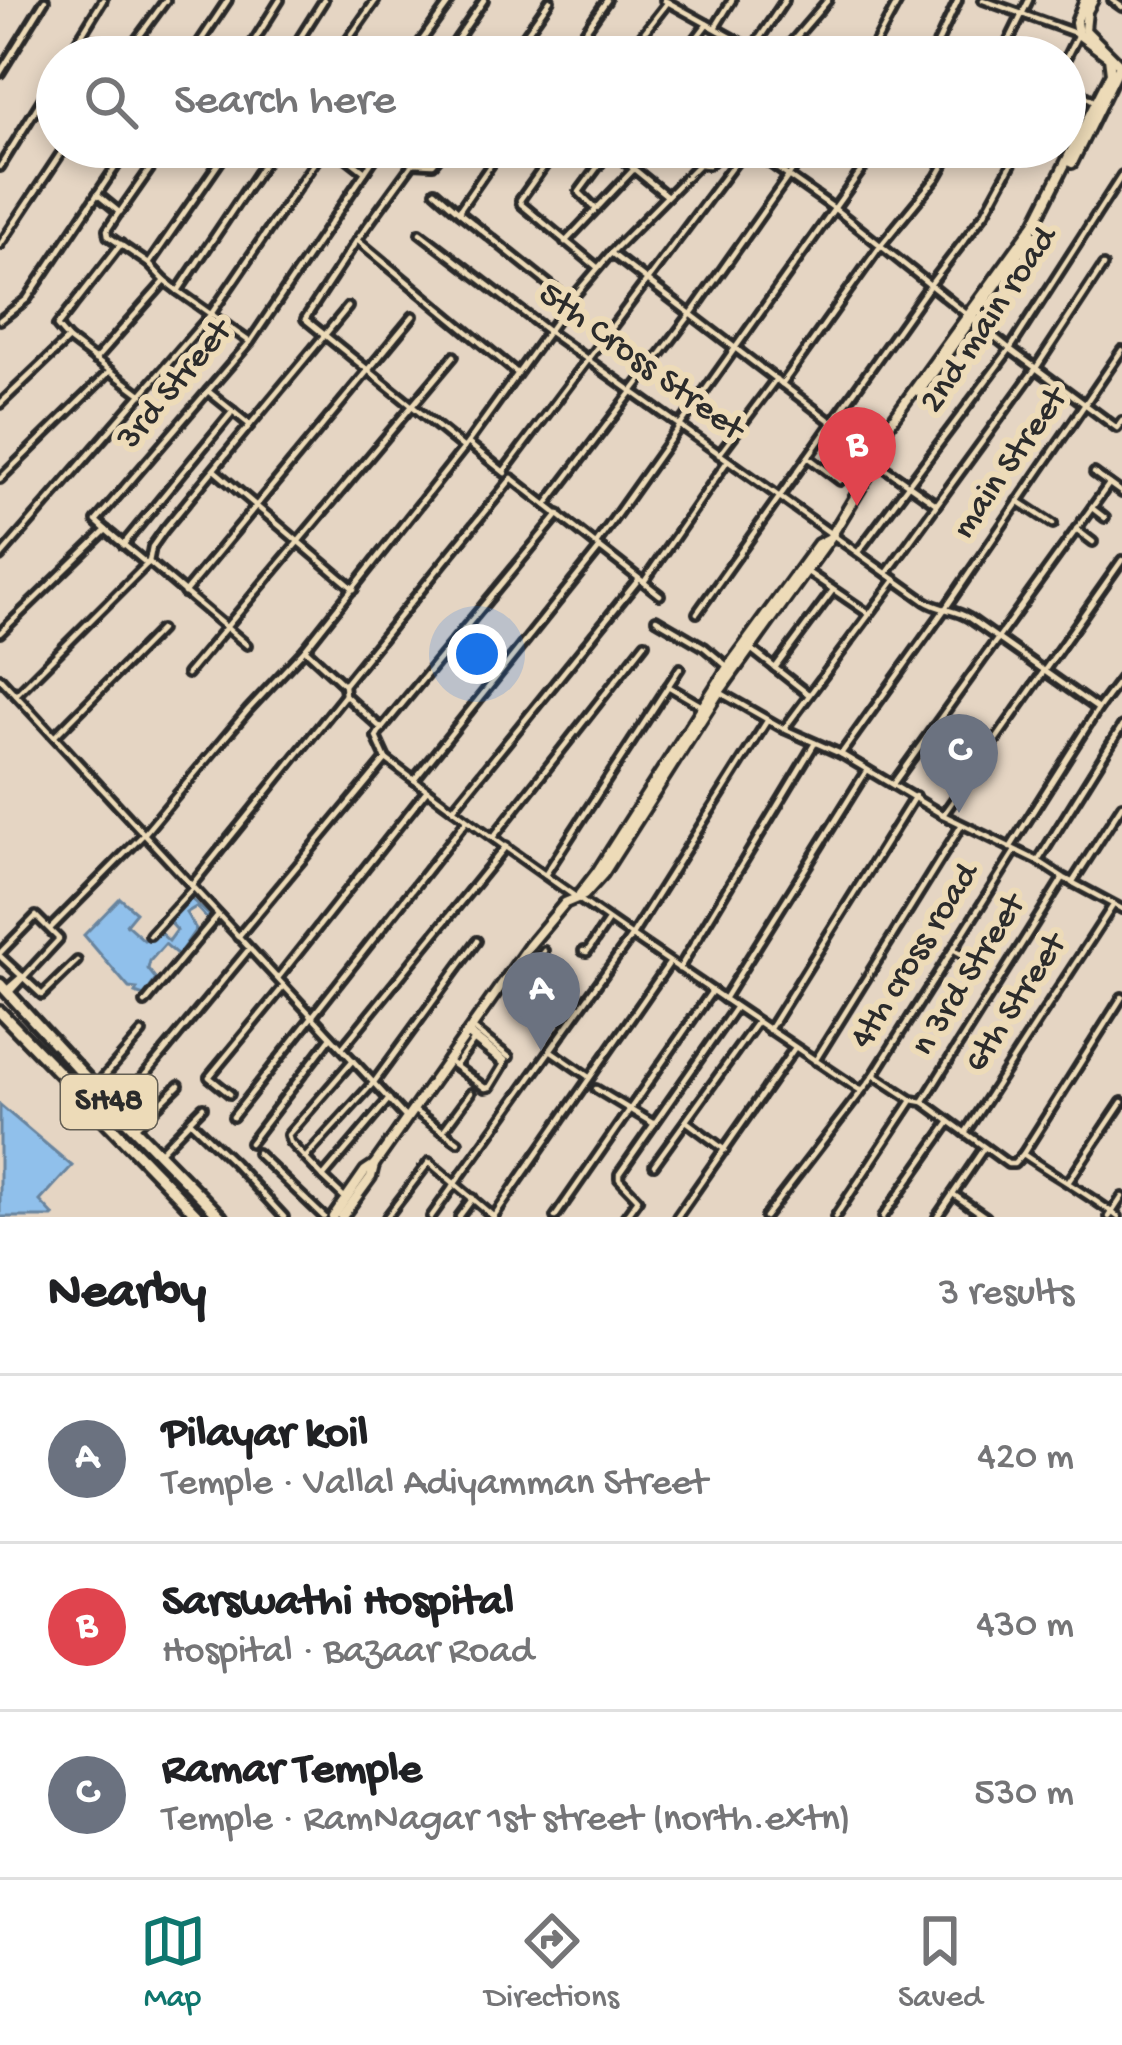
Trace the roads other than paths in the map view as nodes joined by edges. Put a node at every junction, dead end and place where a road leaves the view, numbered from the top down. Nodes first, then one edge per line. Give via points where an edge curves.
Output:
1 (45, 0) edge
2 (104, 0) edge
3 (166, 0) edge
4 (227, 0) edge
5 (280, 0) edge
6 (324, 0) edge
7 (376, 0) edge
8 (451, 0) edge
9 (484, 0) edge
10 (550, 0) edge
11 (607, 0) edge
12 (684, 0) edge
13 (732, 0) edge
14 (785, 0) edge
15 (899, 0) edge
16 (958, 0) edge
17 (1029, 0) edge
18 (1089, 0) edge
19 (1112, 0) edge
20 (666, 1) edge
21 (823, 1) edge
22 (988, 1) edge
23 (1122, 7) edge
24 (679, 8) junction
25 (1022, 15) junction
26 (707, 24) junction
27 (715, 28) junction
28 (1078, 34) junction
29 (81, 36) edge
30 (139, 36) edge
31 (204, 36) edge
32 (257, 36) edge
33 (301, 36) edge
34 (351, 36) edge
35 (425, 36) edge
36 (459, 36) edge
37 (525, 36) edge
38 (582, 36) edge
39 (641, 36) edge
40 (698, 36) edge
41 (730, 36) edge
42 (762, 36) edge
43 (796, 36) edge
44 (879, 36) edge
45 (941, 36) edge
46 (1012, 36) edge
47 (1081, 36) edge
48 (1086, 40) edge
49 (1121, 65) edge
50 (0, 74) edge
51 (1086, 96) edge
52 (1099, 104) junction
53 (36, 109) edge
54 (1086, 128) edge
55 (0, 166) edge
56 (51, 168) edge
57 (115, 168) edge
58 (151, 168) edge
59 (215, 168) edge
60 (261, 168) edge
61 (319, 168) edge
62 (360, 168) edge
63 (368, 168) edge
64 (409, 168) edge
65 (488, 168) edge
66 (543, 168) edge
67 (596, 168) edge
68 (695, 168) edge
69 (731, 168) edge
70 (778, 168) edge
71 (795, 168) edge
72 (863, 168) edge
73 (942, 168) edge
74 (1010, 168) edge
75 (1065, 168) edge
76 (634, 169) joint
77 (365, 172) junction
78 (790, 176) junction
79 (1122, 176) edge
80 (435, 191) dead end
81 (98, 194) junction
82 (667, 195) junction
83 (596, 209) junction
84 (835, 209) junction
85 (119, 212) junction
86 (460, 213) junction
87 (420, 233) dead end
88 (357, 240) junction
89 (566, 242) junction
90 (121, 244) junction
91 (0, 245) edge
92 (881, 245) junction
93 (611, 253) junction
94 (149, 264) junction
95 (1103, 266) dead end
96 (598, 268) junction
97 (165, 281) junction
98 (648, 281) junction
99 (930, 285) junction
100 (178, 291) junction
101 (570, 301) junction
102 (348, 307) dead end
103 (211, 314) junction
104 (691, 314) junction
105 (413, 316) dead end
106 (971, 318) junction
107 (0, 320) edge
108 (550, 332) junction
109 (325, 337) junction
110 (68, 338) junction
111 (250, 342) junction
112 (737, 349) junction
113 (1010, 350) junction
114 (1122, 350) edge
115 (454, 356) dead end
116 (95, 360) junction
117 (589, 361) junction
118 (1036, 368) junction
119 (369, 370) junction
120 (110, 371) junction
121 (517, 373) junction
122 (779, 381) junction
123 (632, 390) junction
124 (208, 391) junction
125 (142, 395) junction
126 (0, 404) edge
127 (1086, 404) junction
128 (413, 407) junction
129 (233, 411) junction
130 (832, 422) junction
131 (1120, 424) edge
132 (250, 425) junction
133 (679, 426) junction
134 (466, 445) junction
135 (719, 455) junction
136 (808, 457) junction
137 (873, 459) junction
138 (727, 461) junction
139 (214, 470) junction
140 (504, 471) junction
141 (1094, 473) dead end
142 (512, 478) junction
143 (0, 479) edge
144 (840, 481) dead end
145 (908, 484) junction
146 (1109, 484) junction
147 (1122, 493) edge
148 (780, 496) junction
149 (1018, 501) junction
150 (936, 504) junction
151 (546, 505) junction
152 (258, 506) junction
153 (1092, 508) junction
154 (559, 514) junction
155 (1105, 518) dead end
156 (1052, 524) dead end
157 (1076, 529) junction
158 (106, 530) junction
159 (831, 535) junction
160 (298, 542) junction
161 (1094, 542) dead end
162 (124, 545) junction
163 (598, 546) junction
164 (858, 552) junction
165 (0, 557) edge
166 (1122, 560) edge
167 (148, 563) junction
168 (807, 572) junction
169 (886, 573) junction
170 (895, 579) junction
171 (642, 580) junction
172 (354, 590) junction
173 (833, 590) junction
174 (184, 593) junction
175 (660, 595) dead end
176 (945, 609) junction
177 (697, 613) dead end
178 (868, 614) junction
179 (656, 619) dead end
180 (225, 628) junction
181 (160, 630) dead end
182 (0, 633) edge
183 (999, 640) junction
184 (645, 644) dead end
185 (247, 645) dead end
186 (305, 649) junction
187 (751, 649) junction
188 (728, 667) junction
189 (680, 668) dead end
190 (775, 668) junction
191 (1044, 671) junction
192 (187, 674) dead end
193 (1122, 677) edge
194 (0, 678) edge
195 (670, 683) junction
196 (344, 685) junction
197 (1112, 690) junction
198 (716, 691) junction
199 (808, 694) junction
200 (16, 695) junction
201 (346, 695) junction
202 (1122, 695) edge
203 (702, 706) junction
204 (1098, 709) junction
205 (767, 721) junction
206 (1122, 726) edge
207 (382, 729) junction
208 (784, 729) junction
209 (55, 736) junction
210 (815, 743) junction
211 (841, 754) junction
212 (386, 759) junction
213 (867, 770) junction
214 (414, 780) junction
215 (893, 784) junction
216 (427, 790) junction
217 (915, 796) junction
218 (1122, 805) edge
219 (453, 809) junction
220 (944, 815) junction
221 (467, 820) junction
222 (962, 825) junction
223 (145, 833) junction
224 (494, 836) junction
225 (506, 846) junction
226 (1012, 849) junction
227 (1038, 861) junction
228 (545, 875) junction
229 (1064, 878) junction
230 (1072, 883) junction
231 (192, 887) junction
232 (576, 897) junction
233 (1114, 904) junction
234 (1122, 909) edge
235 (218, 915) junction
236 (608, 921) junction
237 (50, 929) junction
238 (150, 934) dead end
239 (238, 937) junction
240 (631, 937) junction
241 (477, 941) dead end
242 (953, 949) junction
243 (250, 950) junction
244 (544, 951) dead end
245 (583, 951) dead end
246 (0, 955) edge
247 (520, 958) junction
248 (77, 961) dead end
249 (669, 963) junction
250 (977, 963) dead end
251 (531, 968) junction
252 (679, 969) junction
253 (525, 976) dead end
254 (23, 977) junction
255 (277, 979) junction
256 (284, 986) junction
257 (5, 989) edge
258 (712, 991) junction
259 (1122, 997) edge
260 (724, 999) junction
261 (145, 1003) dead end
262 (736, 1007) junction
263 (0, 1012) edge
264 (312, 1017) junction
265 (757, 1022) junction
266 (770, 1030) junction
267 (142, 1033) dead end
268 (470, 1033) junction
269 (331, 1037) junction
270 (796, 1048) junction
271 (342, 1049) junction
272 (550, 1050) junction
273 (507, 1058) dead end
274 (353, 1060) junction
275 (815, 1061) junction
276 (451, 1063) junction
277 (874, 1075) junction
278 (590, 1078) junction
279 (374, 1083) junction
280 (179, 1085) dead end
281 (95, 1088) junction
282 (596, 1089) dead end
283 (861, 1091) junction
284 (230, 1094) dead end
285 (471, 1094) dead end
286 (389, 1099) junction
287 (912, 1100) junction
288 (922, 1102) junction
289 (1122, 1102) edge
290 (202, 1107) dead end
291 (629, 1109) junction
292 (116, 1110) junction
293 (409, 1113) junction
294 (233, 1117) dead end
295 (190, 1120) junction
296 (686, 1121) junction
297 (950, 1121) junction
298 (654, 1124) junction
299 (134, 1129) junction
300 (443, 1131) junction
301 (965, 1133) junction
302 (458, 1142) dead end
303 (250, 1143) dead end
304 (984, 1148) junction
305 (725, 1150) junction
306 (160, 1152) junction
307 (257, 1153) dead end
308 (1023, 1154) junction
309 (304, 1158) junction
310 (374, 1165) junction
311 (654, 1165) dead end
312 (323, 1178) junction
313 (1069, 1181) junction
314 (457, 1184) junction
315 (953, 1194) junction
316 (1122, 1197) edge
317 (473, 1198) junction
318 (346, 1199) junction
319 (1113, 1216) edge
320 (199, 1217) edge
321 (221, 1217) edge
322 (284, 1217) edge
323 (324, 1217) edge
324 (338, 1217) edge
325 (387, 1217) edge
326 (431, 1217) edge
327 (459, 1217) edge
328 (494, 1217) edge
329 (555, 1217) edge
330 (625, 1217) edge
331 (677, 1217) edge
332 (765, 1217) edge
333 (835, 1217) edge
334 (884, 1217) edge
335 (937, 1217) edge
336 (986, 1217) edge

1 - 50 street
2 - 29 street
3 - 30 street
4 - 31 street
5 - 32 street
6 - 33 street
7 - 34 street
8 - 35 street
9 - 36 street
10 - 37 street
11 - 38 street
12 - 24 street
13 - 27 street
14 - 42 street
15 - 44 street
16 - 45 street
17 - 25 street
18 - 28 main road
18 - 49 main road via 1085,30
19 - 23 street
20 - 24 street
20 - 39 street
21 - 43 street
22 - 25 street
24 - 26 street
25 - 28 street
25 - 46 street
26 - 27 street
26 - 40 street
27 - 41 street
28 - 47 main road
48 - 52 main road via 1112,66
49 - 52 main road
51 - 52 street
52 - 54 main road
53 - 55 street
56 - 91 street
57 - 81 street
58 - 85 street
59 - 94 street
60 - 100 street
61 - 103 street
62 - 77 street
63 - 77 street, 3rd Street
64 - 88 street
65 - 86 street
66 - 89 street via 520,200
67 - 83 street via 579,196
68 - 82 street
69 - 98 street
70 - 78 street
71 - 78 street
72 - 84 street
73 - 92 street
74 - 99 street
75 - 106 main road
76 - 82 street
76 - 83 street
77 - 111 street, 3rd Street
78 - 84 street
78 - 104 street
79 - 113 street, 2nd main road
80 - 86 street
81 - 85 street
81 - 107 street via 27,299
82 - 93 street
83 - 89 street
84 - 92 street
84 - 112 street
85 - 90 street via 106,234
86 - 101 street
87 - 108 street, 5th Cross Street
88 - 109 street via 306,316
88 - 121 street
89 - 96 street
90 - 94 street
90 - 110 street via 57,323
92 - 99 street
92 - 122 street
93 - 96 street
93 - 98 street
94 - 97 street
95 - 118 street
96 - 101 street
97 - 100 street
97 - 116 street
98 - 104 street
98 - 117 street
99 - 106 street
99 - 130 street
100 - 103 street
101 - 108 street
102 - 109 street
103 - 111 street
103 - 125 street
104 - 112 street
104 - 123 street
105 - 119 street
106 - 113 street
106 - 137 main road
108 - 117 street, 5th Cross Street
108 - 121 street
109 - 119 street
109 - 132 street
110 - 116 street
110 - 126 street
111 - 124 street, 3rd Street
112 - 122 street
112 - 133 street
113 - 118 street
113 - 145 street, 2nd main road
114 - 127 street, main Street
115 - 128 street
116 - 120 street
117 - 123 street, 5th Cross Street
117 - 140 street
118 - 127 street
118 - 150 street
119 - 128 street
119 - 152 street
120 - 125 street
120 - 143 street
121 - 134 street
122 - 130 street
122 - 135 street
123 - 133 street, 5th Cross Street
123 - 151 street
124 - 129 street
124 - 158 street, 3rd Street via 96,521
125 - 165 street
127 - 131 street
127 - 149 street, main Street
128 - 134 street
128 - 160 street
129 - 132 street
129 - 162 street
130 - 136 street
130 - 137 street
132 - 139 street
133 - 135 street, 5th Cross Street
133 - 163 street
134 - 140 street
134 - 172 street
135 - 138 street, 5th Cross Street
136 - 144 street
136 - 148 street
137 - 145 street
137 - 159 main road
138 - 148 street, 5th Cross Street
138 - 171 street
139 - 152 street
139 - 167 street
140 - 142 street
141 - 146 street
142 - 151 street
142 - 196 street
145 - 150 street
145 - 164 street, 2nd main road
146 - 147 street
146 - 153 street
148 - 159 street, 5th Cross Street
148 - 177 street
149 - 156 street
149 - 176 street, main Street
150 - 169 street
151 - 154 street
152 - 160 street
152 - 174 street
153 - 155 street
153 - 157 street
154 - 163 street
154 - 207 street
157 - 161 street
157 - 183 street
158 - 162 street
158 - 182 street, 3rd Street
159 - 164 street, 5th Cross Street
159 - 168 main road
159 - 188 main road
160 - 172 street
160 - 180 street
162 - 167 street
163 - 171 street
163 - 214 street
164 - 169 street, 5th Cross Street
166 - 191 street
167 - 174 street
167 - 200 street
168 - 173 street
168 - 187 main road
169 - 170 street, 5th Cross Street
170 - 176 street, 5th Cross Street
170 - 178 street
171 - 175 street
171 - 219 street
172 - 186 street
173 - 178 street
173 - 190 street
174 - 180 street
176 - 183 street, 5th Cross Street
176 - 211 street, main Street
178 - 199 street
179 - 188 street
180 - 185 street
180 - 192 street
181 - 209 street
183 - 191 street, 5th Cross Street
183 - 215 street
184 - 224 street
186 - 196 street
186 - 223 street
187 - 190 street
187 - 198 main road
188 - 198 main road
189 - 195 street
190 - 199 street
191 - 204 street, 5th Cross Street
191 - 220 street
193 - 197 street, 4th cross road
194 - 200 street
195 - 203 street
195 - 228 street
196 - 201 street
197 - 202 street
197 - 204 street, 4th cross road
198 - 203 main road
198 - 205 street
198 - 232 main road via 602,874
199 - 208 street
200 - 209 street
201 - 207 street
201 - 231 street
203 - 232 main road
204 - 226 street, 4th cross road
205 - 208 street
205 - 240 street
206 - 227 street
207 - 212 street via 376,740
208 - 210 street
209 - 223 street
210 - 211 street
210 - 252 street
211 - 213 street
212 - 214 street
212 - 239 street
213 - 215 street
213 - 260 street
214 - 216 street
215 - 217 street
216 - 219 street
216 - 255 street
217 - 220 street
217 - 266 street
218 - 230 street
219 - 221 street
220 - 222 street
221 - 224 street
221 - 264 street
222 - 226 street
222 - 275 street
223 - 231 street
223 - 237 street
224 - 225 street
225 - 228 street
225 - 271 street
226 - 227 street
226 - 242 street, 4th cross road
227 - 229 street
228 - 232 street
229 - 230 street
229 - 288 street, n 3rd Street
230 - 233 street
231 - 235 street
231 - 238 street
232 - 236 street
232 - 247 main road
233 - 234 street
233 - 301 street, 6th Street
235 - 239 street
235 - 261 street
236 - 240 street
236 - 245 street
237 - 246 street via 37,916
237 - 254 street via 59,941
239 - 243 street
240 - 249 street
240 - 272 street
241 - 279 street
242 - 250 street
242 - 277 street, 4th cross road
243 - 255 street
243 - 292 street
244 - 251 street
246 - 254 street
247 - 251 street
247 - 268 main road
248 - 254 street via 42,995
249 - 252 street
249 - 278 street
251 - 253 street
252 - 258 street
254 - 257 street
255 - 256 street
256 - 264 street
256 - 284 street via 209,1077
257 - 281 main road, SH48
258 - 260 street
258 - 291 street
259 - 308 street
260 - 262 street
262 - 265 street
262 - 298 street
263 - 320 main road, SH48
264 - 269 street
264 - 294 street
265 - 266 street
265 - 296 street
266 - 270 street
267 - 281 street
268 - 273 street
268 - 276 main road
268 - 276 street via 503,1069 487,1088
269 - 271 street
269 - 303 street
270 - 275 street
270 - 305 street
271 - 274 street
272 - 278 street
272 - 314 street
274 - 279 street
274 - 309 street via 289,1135
275 - 283 street
276 - 293 main road
277 - 283 street, 4th cross road
277 - 287 street
278 - 328 street
279 - 286 street
279 - 309 street
280 - 299 street
281 - 292 main road, SH48
282 - 291 street
283 - 332 street, 4th cross road
285 - 300 street
286 - 293 street
286 - 312 street
287 - 288 street
287 - 333 street
288 - 297 street
289 - 313 street
290 - 295 street
291 - 298 street
291 - 329 street
292 - 299 main road, SH48
293 - 300 street
293 - 310 main road
295 - 306 street
295 - 322 street
296 - 305 street
296 - 311 street
297 - 301 street
297 - 334 street
298 - 330 street via 619,1174 638,1199
299 - 306 main road, SH48
300 - 302 street
301 - 304 street
304 - 308 street via 1008,1164
304 - 315 street
305 - 331 street
306 - 321 main road, SH48
307 - 323 street
308 - 313 street
309 - 312 street
310 - 318 main road
310 - 324 main road
312 - 318 street
313 - 319 street
314 - 317 street
314 - 325 street via 429,1162
314 - 326 street
315 - 335 street
315 - 336 street
316 - 319 street
317 - 327 street
317 - 328 street
318 - 324 main road

